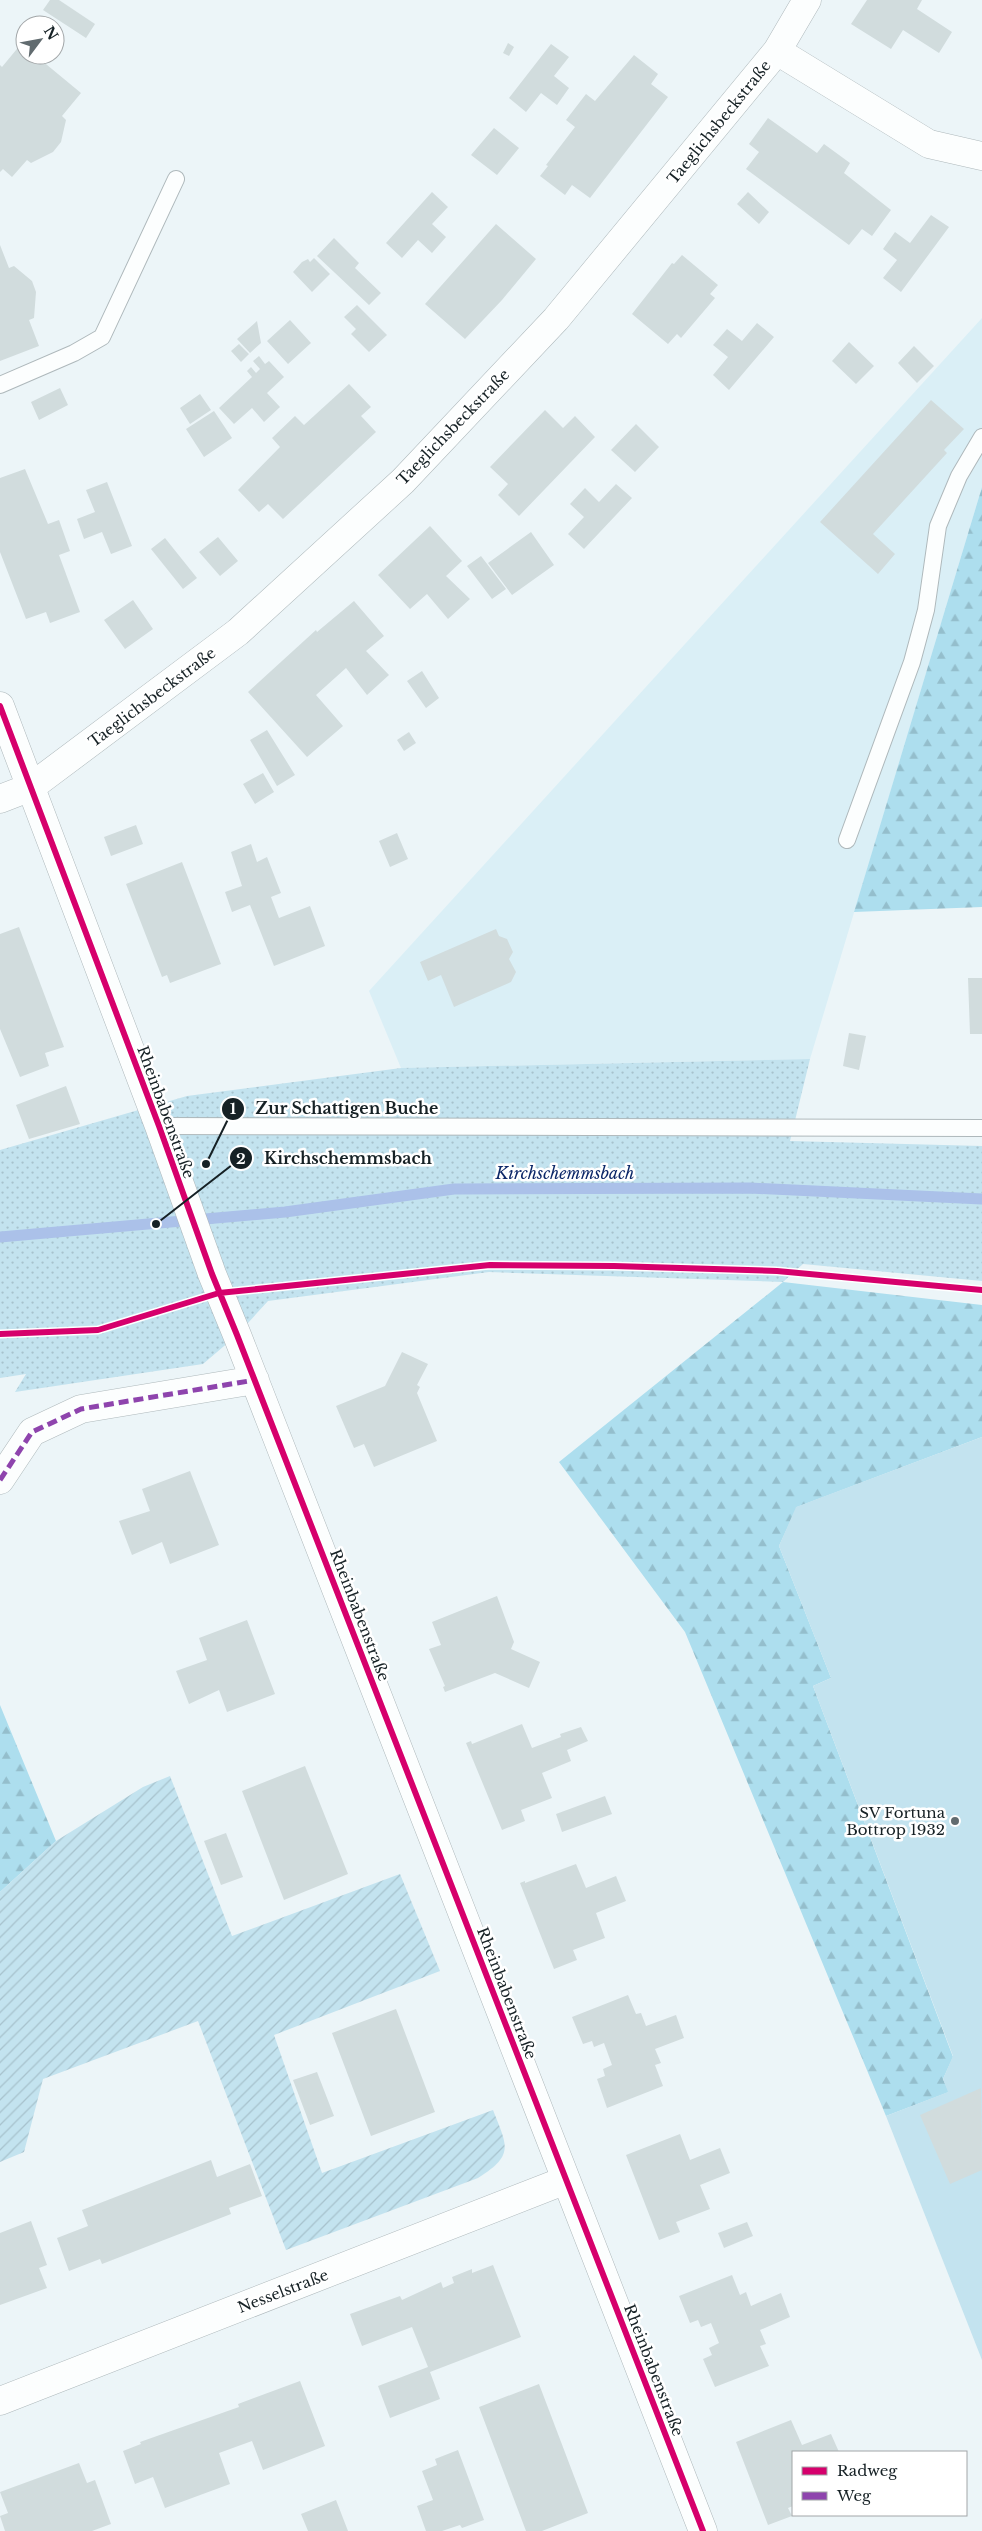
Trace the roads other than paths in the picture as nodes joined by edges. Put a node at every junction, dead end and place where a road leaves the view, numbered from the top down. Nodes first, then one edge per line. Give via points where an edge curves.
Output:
1 (807, 0) edge
2 (777, 50) junction
3 (982, 156) edge
4 (176, 178) dead end
5 (0, 385) edge
6 (982, 437) edge
7 (0, 706) edge
8 (32, 787) junction
9 (0, 799) edge
10 (847, 840) dead end
11 (159, 1126) junction
12 (982, 1128) edge
13 (255, 1380) junction
14 (0, 1480) edge
15 (566, 2180) junction
16 (0, 2401) edge
17 (703, 2531) edge

1 - 2 street, Taeglichsbeckstraße
2 - 3 street via 929,144
2 - 8 street, Taeglichsbeckstraße via 556,319 403,481 238,632
4 - 5 lane via 102,337
6 - 10 lane via 959,476 938,526 926,610 912,662
7 - 8 street, Rheinbabenstraße
8 - 9 street, Taeglichsbeckstraße
8 - 11 street, Rheinbabenstraße
11 - 12 lane
11 - 13 street, Rheinbabenstraße via 212,1274
13 - 14 street via 81,1409 32,1432
13 - 15 street, Rheinbabenstraße
15 - 16 street, Nesselstraße
15 - 17 street, Rheinbabenstraße

